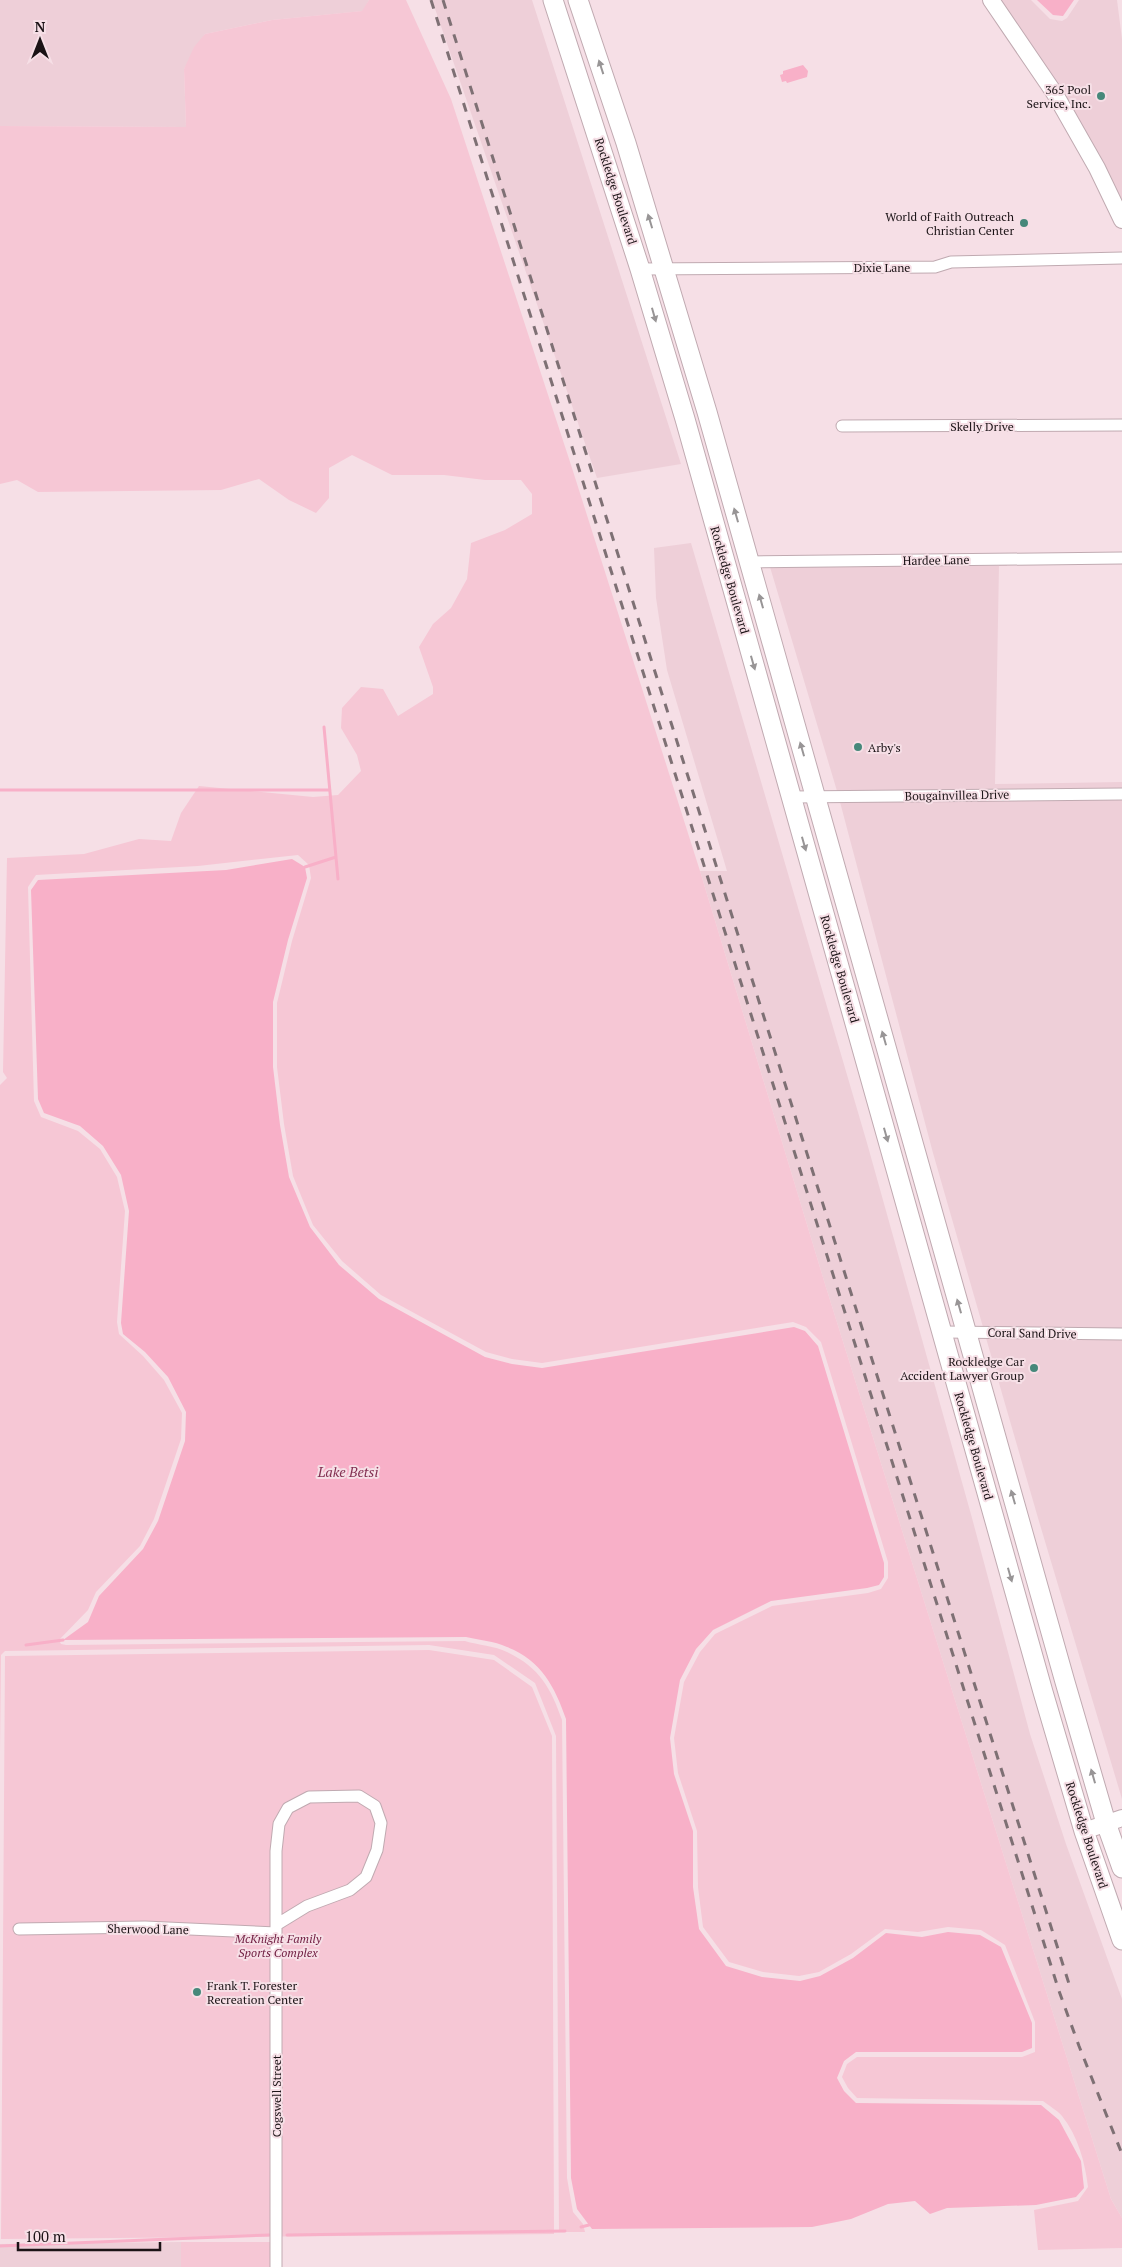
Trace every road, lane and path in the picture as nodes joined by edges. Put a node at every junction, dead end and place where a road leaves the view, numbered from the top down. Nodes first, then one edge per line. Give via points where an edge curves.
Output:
1 (553, 0) edge
2 (565, 0) edge
3 (991, 0) edge
4 (580, 5) edge
5 (1122, 220) edge
6 (1122, 258) edge
7 (665, 268) junction
8 (640, 269) junction
9 (1122, 425) edge
10 (842, 426) dead end
11 (716, 532) junction
12 (1122, 558) edge
13 (750, 562) junction
14 (1122, 794) edge
15 (816, 796) junction
16 (791, 797) junction
17 (859, 1038) junction
18 (892, 1069) junction
19 (879, 1108) junction
20 (911, 1135) junction
21 (942, 1332) junction
22 (967, 1332) junction
23 (1122, 1334) edge
24 (987, 1494) junction
25 (1023, 1533) junction
26 (1002, 1547) junction
27 (1036, 1577) junction
28 (1114, 1820) edge
29 (1084, 1831) junction
30 (1122, 1868) edge
31 (19, 1929) dead end
32 (276, 1929) junction
33 (1122, 1940) edge
34 (276, 2267) edge

1 - 8 main road, Rockledge Boulevard
2 - 4 main road
3 - 5 street via 1055,94 1099,171
7 -> 4 main road, Rockledge Boulevard
6 - 7 street, Dixie Lane via 951,262 935,267
7 - 8 street, Dixie Lane
13 -> 7 main road, Rockledge Boulevard
8 -> 11 main road, Rockledge Boulevard
9 - 10 street, Skelly Drive
11 - 13 main road via 735,554
11 -> 16 main road, Rockledge Boulevard
12 - 13 street, Hardee Lane
15 -> 13 main road, Rockledge Boulevard
14 - 15 street, Bougainvillea Drive
15 - 16 street, Bougainvillea Drive
18 -> 15 main road, Rockledge Boulevard
16 -> 17 main road, Rockledge Boulevard
17 - 18 main road via 875,1057
17 - 19 main road, Rockledge Boulevard
18 - 20 main road, Rockledge Boulevard
19 - 20 main road
19 -> 21 main road, Rockledge Boulevard
22 -> 20 main road, Rockledge Boulevard
21 - 22 street, Coral Sand Drive
21 - 24 main road, Rockledge Boulevard
22 - 23 street, Coral Sand Drive
25 -> 22 main road, Rockledge Boulevard
24 - 25 main road via 1008,1523
24 - 26 main road, Rockledge Boulevard
25 - 27 main road, Rockledge Boulevard
26 - 27 main road via 1019,1556
26 -> 29 main road, Rockledge Boulevard
28 -> 27 main road, Rockledge Boulevard
28 - 29 street
28 - 30 main road, Rockledge Boulevard
29 - 33 main road, Rockledge Boulevard
31 - 32 street, Sherwood Lane
32 - 32 street, Cogswell Street via 276,1851 279,1824 288,1808 309,1796 344,1795 360,1796 376,1806 380,1823 377,1850 366,1877 350,1890 307,1906
32 - 34 street, Cogswell Street

